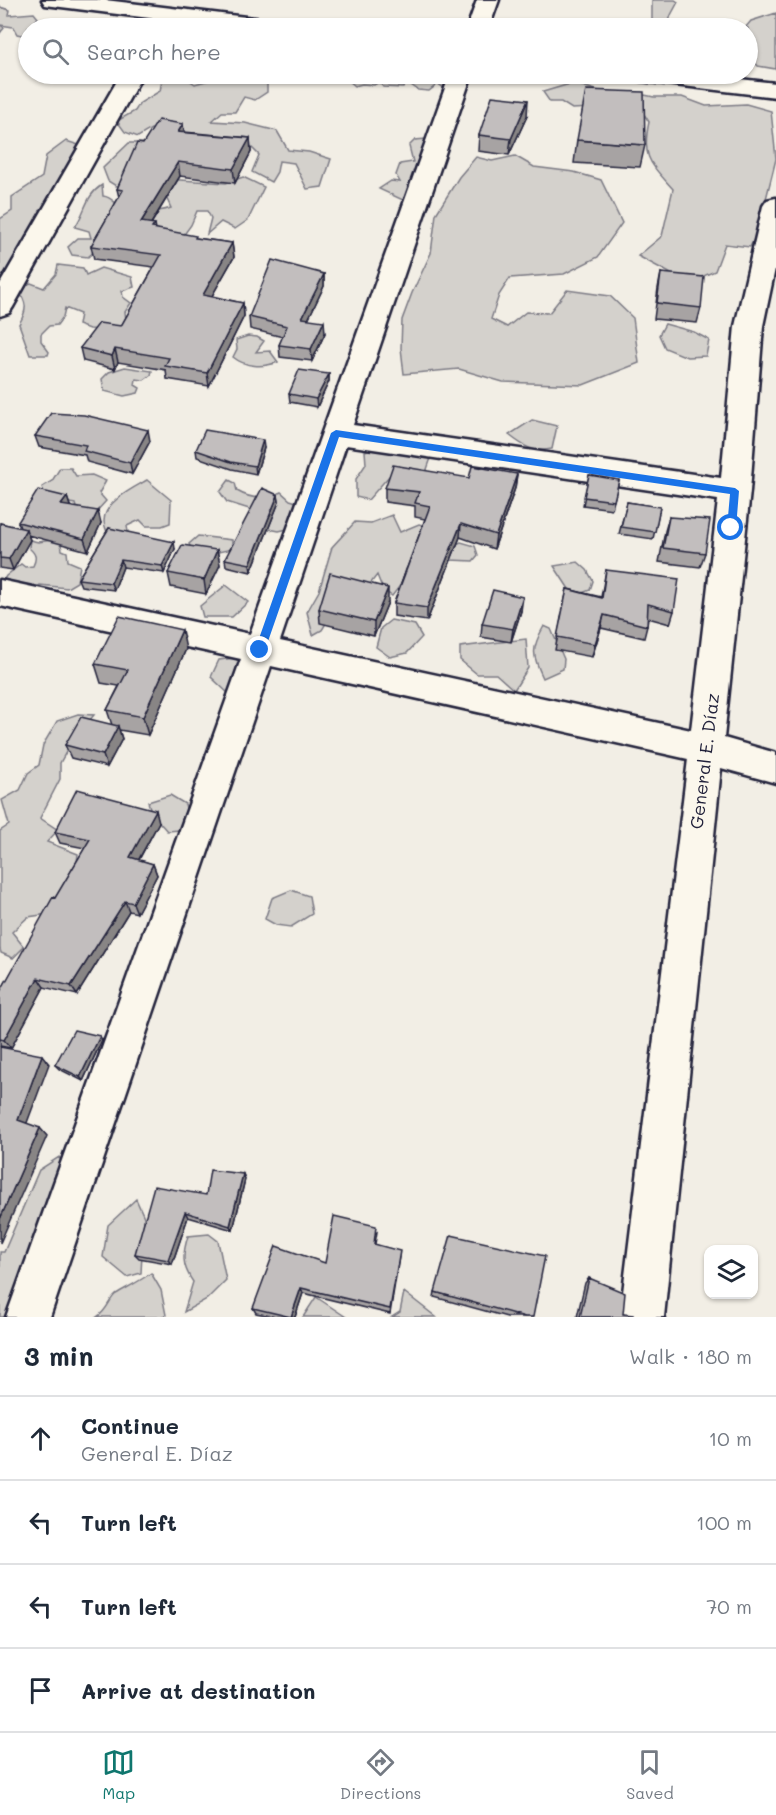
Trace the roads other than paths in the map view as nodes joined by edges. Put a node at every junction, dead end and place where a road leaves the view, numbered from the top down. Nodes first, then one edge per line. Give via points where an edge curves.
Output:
1 (53, 0) edge
2 (488, 0) edge
3 (146, 18) edge
4 (482, 18) edge
5 (126, 84) edge
6 (458, 84) edge
7 (725, 84) edge
8 (776, 90) edge
9 (776, 206) edge
10 (0, 307) edge
11 (336, 433) junction
12 (735, 491) junction
13 (0, 593) edge
14 (260, 650) junction
15 (706, 748) junction
16 (776, 768) edge
17 (28, 1317) edge
18 (642, 1317) edge

1 - 3 street
2 - 4 street
5 - 10 street
6 - 11 street
7 - 8 street
9 - 12 street, General E. Díaz via 749,326
11 - 12 street
11 - 14 street
12 - 15 street, General E. Díaz
13 - 14 street
14 - 15 street
14 - 17 street
15 - 16 street
15 - 18 street, General E. Díaz

